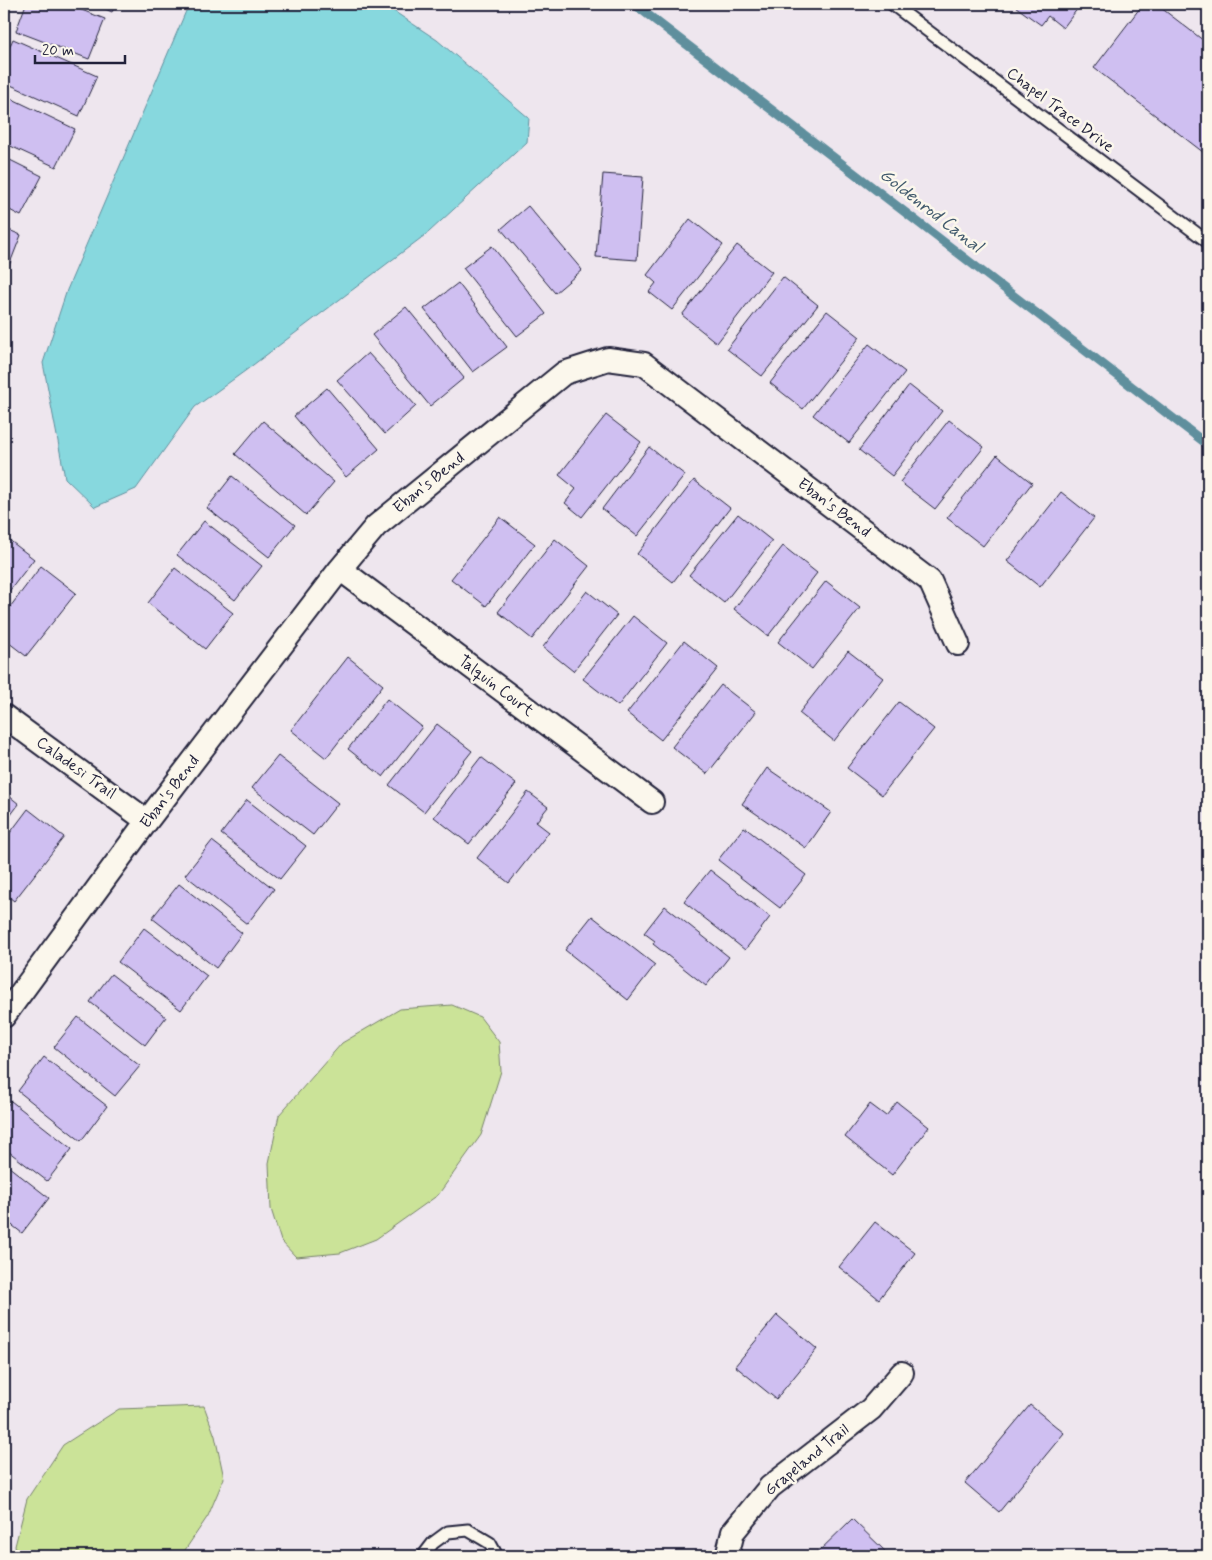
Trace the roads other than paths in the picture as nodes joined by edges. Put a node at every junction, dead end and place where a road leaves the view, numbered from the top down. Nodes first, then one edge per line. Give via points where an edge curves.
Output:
1 (892, 4) edge
2 (1208, 242) edge
3 (340, 569) junction
4 (958, 644) dead end
5 (4, 716) edge
6 (652, 802) dead end
7 (148, 821) junction
8 (4, 1016) edge
9 (902, 1373) dead end
10 (423, 1556) edge
11 (497, 1556) edge
12 (727, 1556) edge

1 - 2 lane, Chapel Trace Drive
3 - 4 street, Eban's Bend via 376,526 564,373 608,359 644,364 930,581
3 - 6 street, Talquin Court
3 - 7 street, Eban's Bend
5 - 7 street, Caladesi Trail
7 - 8 street, Eban's Bend
9 - 12 street, Grapeland Trail via 871,1409 770,1487 733,1532
10 - 11 lane via 432,1543 448,1532 468,1530 490,1543

